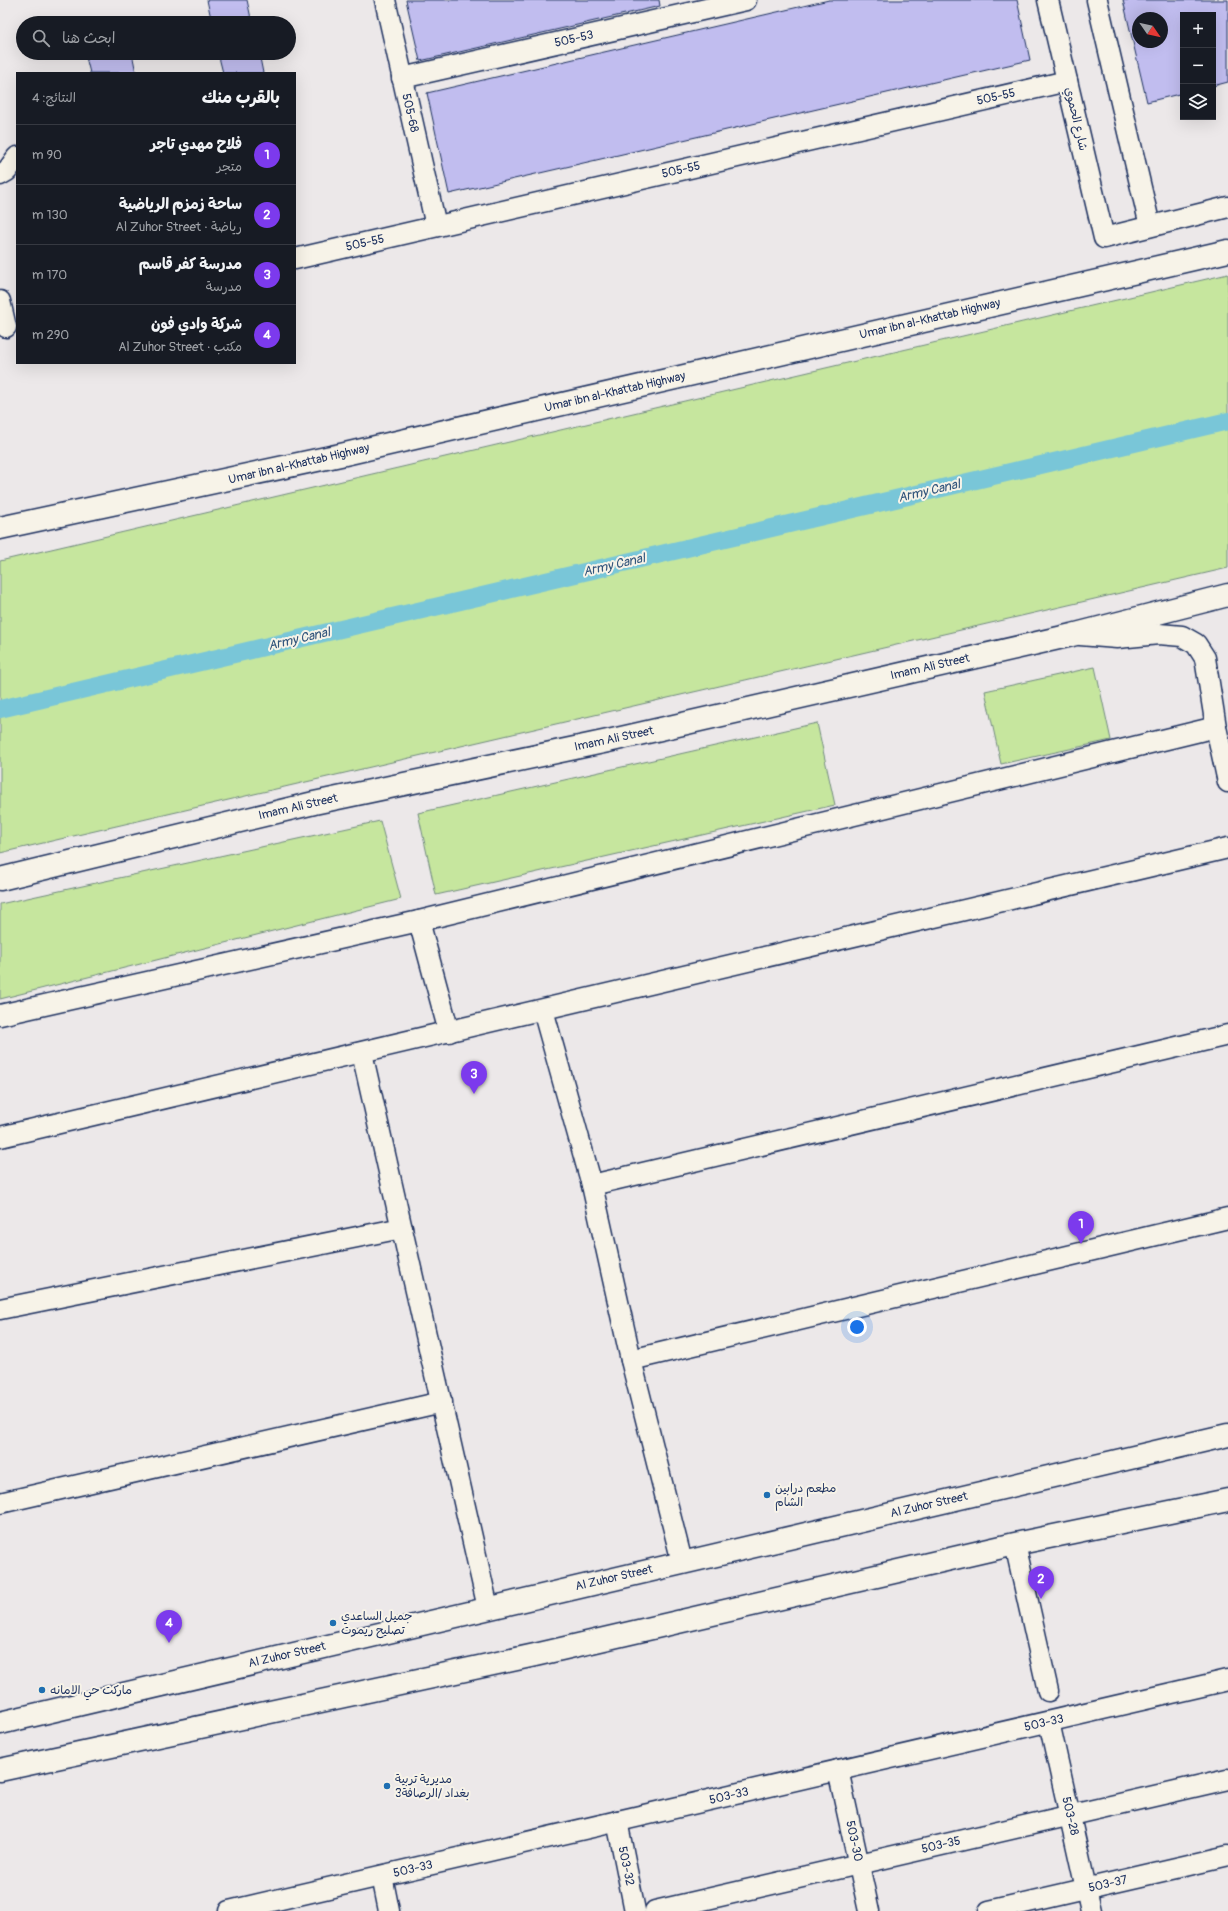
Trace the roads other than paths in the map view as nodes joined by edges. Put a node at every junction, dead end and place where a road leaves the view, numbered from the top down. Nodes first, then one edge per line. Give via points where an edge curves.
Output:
1 (384, 0) edge
2 (746, 0) edge
3 (1048, 0) edge
4 (1097, 0) edge
5 (402, 78) junction
6 (1067, 81) junction
7 (16, 158) edge
8 (0, 175) edge
9 (1228, 207) edge
10 (436, 226) junction
11 (1150, 226) junction
12 (1228, 251) edge
13 (296, 259) edge
14 (0, 301) edge
15 (8, 327) edge
16 (0, 528) edge
17 (1228, 595) edge
18 (1072, 635) junction
19 (1216, 727) junction
20 (1228, 782) edge
21 (1228, 848) edge
22 (0, 879) edge
23 (419, 921) junction
24 (543, 1010) junction
25 (0, 1015) edge
26 (449, 1032) junction
27 (1228, 1035) edge
28 (362, 1053) junction
29 (0, 1137) edge
30 (592, 1185) junction
31 (1228, 1218) edge
32 (402, 1228) junction
33 (0, 1309) edge
34 (631, 1360) junction
35 (442, 1402) junction
36 (1228, 1435) edge
37 (1228, 1500) edge
38 (0, 1503) edge
39 (1015, 1544) junction
40 (682, 1562) junction
41 (488, 1608) junction
42 (1228, 1680) edge
43 (1048, 1691) dead end
44 (1049, 1722) junction
45 (0, 1723) edge
46 (0, 1770) edge
47 (838, 1770) junction
48 (1228, 1779) edge
49 (1070, 1815) junction
50 (617, 1821) junction
51 (1228, 1856) edge
52 (859, 1864) junction
53 (382, 1876) junction
54 (1086, 1889) junction
55 (229, 1911) edge
56 (389, 1911) edge
57 (635, 1911) edge
58 (655, 1911) edge
59 (869, 1911) edge
60 (989, 1911) edge
61 (1091, 1911) edge

1 - 5 street, 505-68
2 - 5 street, 505-53
3 - 6 street, شارع الحموي
4 - 11 street
5 - 10 street, 505-68
6 - 10 street, 505-55
6 - 11 street, شارع الحموي via 1104,238
7 - 8 street via 7,171
9 - 11 street
10 - 13 street, 505-55
12 - 16 main road, Umar ibn al-Khattab Highway via 246,476
14 - 15 street
17 - 18 main road, Imam Ali Street
18 - 19 street via 1117,638 1159,634 1182,636 1196,644 1205,658
18 - 22 main road, Imam Ali Street via 608,740 314,803
19 - 20 street
19 - 23 street
21 - 24 street
23 - 25 street
23 - 26 street
24 - 26 street
24 - 30 street
26 - 28 street
27 - 30 street
28 - 29 street
28 - 32 street
30 - 34 street
31 - 34 street
32 - 33 street
32 - 35 street
34 - 40 street
35 - 38 street
35 - 41 street
36 - 40 main road, Al Zuhor Street
37 - 39 main road
39 - 43 street
39 - 46 main road via 535,1655
40 - 41 main road, Al Zuhor Street
41 - 45 main road, Al Zuhor Street
42 - 44 street, 503-33
44 - 47 street, 503-33
44 - 49 street, 503-28
47 - 50 street, 503-33
47 - 52 street, 503-30
48 - 49 street, 503-35
49 - 52 street, 503-35
49 - 54 street, 503-28
50 - 53 street, 503-33
50 - 57 street, 503-32
51 - 54 street, 503-37
52 - 58 street, 503-35
52 - 59 street, 503-30
53 - 55 street, 503-33
53 - 56 street
54 - 60 street, 503-37
54 - 61 street, 503-28

